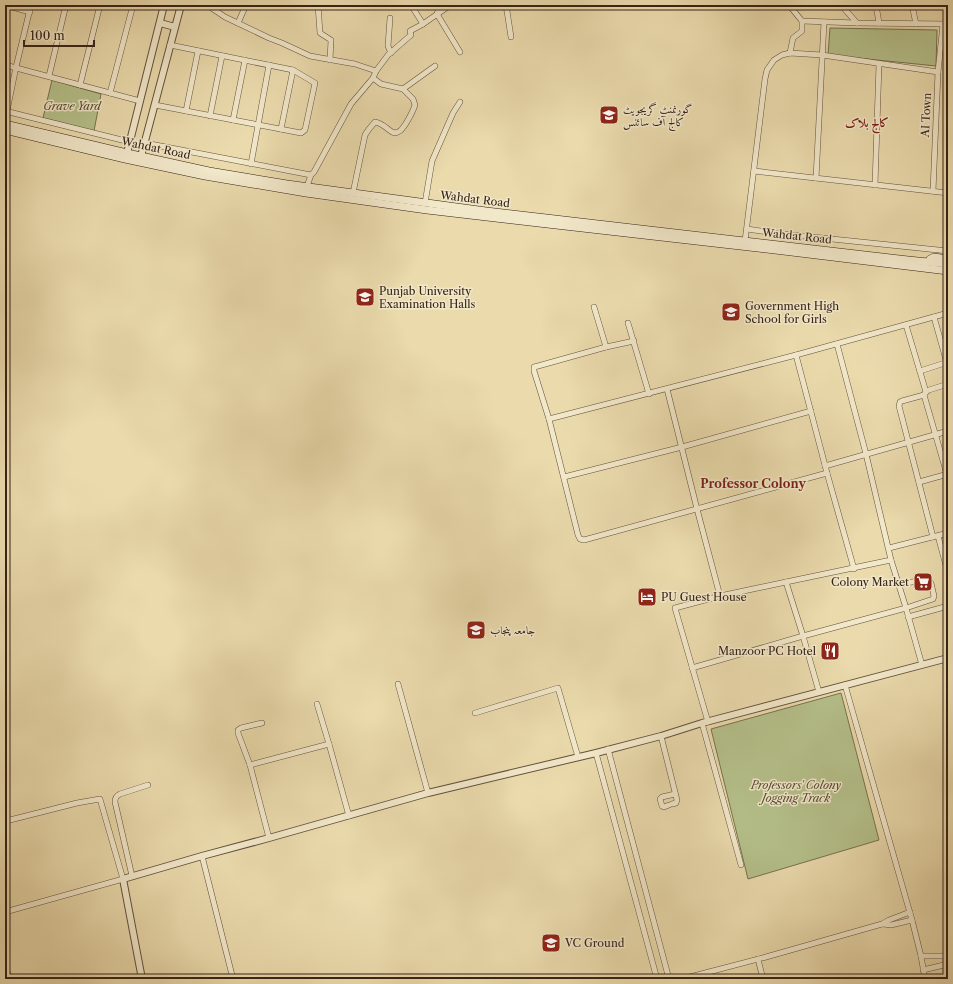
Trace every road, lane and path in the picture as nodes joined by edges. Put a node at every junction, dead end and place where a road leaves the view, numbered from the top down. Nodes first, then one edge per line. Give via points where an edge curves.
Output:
1 (5, 5) edge
2 (31, 5) edge
3 (66, 5) edge
4 (100, 5) edge
5 (133, 5) edge
6 (164, 5) edge
7 (181, 5) edge
8 (207, 5) edge
9 (246, 5) edge
10 (318, 5) edge
11 (411, 5) edge
12 (440, 5) edge
13 (455, 5) edge
14 (504, 5) edge
15 (789, 5) edge
16 (841, 5) edge
17 (876, 5) edge
18 (912, 5) edge
19 (946, 5) edge
20 (30, 12) junction
21 (437, 14) junction
22 (948, 15) edge
23 (390, 18) dead end
24 (802, 21) junction
25 (824, 22) junction
26 (160, 23) junction
27 (238, 23) junction
28 (857, 23) junction
29 (879, 23) junction
30 (423, 24) junction
31 (916, 24) junction
32 (946, 24) edge
33 (175, 27) junction
34 (511, 37) dead end
35 (170, 45) junction
36 (198, 51) junction
37 (390, 52) junction
38 (460, 52) dead end
39 (790, 53) junction
40 (822, 55) junction
41 (222, 56) junction
42 (244, 60) junction
43 (330, 60) junction
44 (879, 64) junction
45 (5, 65) edge
46 (269, 65) junction
47 (435, 66) dead end
48 (16, 68) junction
49 (293, 70) junction
50 (376, 71) junction
51 (938, 72) junction
52 (49, 76) junction
53 (373, 78) junction
54 (80, 85) junction
55 (403, 89) junction
56 (110, 93) junction
57 (140, 101) junction
58 (460, 102) dead end
59 (155, 105) junction
60 (6, 111) edge
61 (186, 111) junction
62 (210, 116) junction
63 (233, 120) junction
64 (5, 124) edge
65 (258, 125) junction
66 (281, 129) junction
67 (5, 130) edge
68 (130, 142) junction
69 (145, 144) junction
70 (126, 156) junction
71 (140, 159) junction
72 (250, 164) junction
73 (754, 171) junction
74 (311, 175) junction
75 (816, 178) junction
76 (875, 185) junction
77 (306, 189) junction
78 (933, 191) junction
79 (353, 193) junction
80 (948, 193) edge
81 (425, 203) junction
82 (747, 229) junction
83 (745, 241) junction
84 (948, 251) edge
85 (819, 253) junction
86 (948, 259) edge
87 (922, 261) junction
88 (948, 264) edge
89 (948, 271) edge
90 (594, 307) dead end
91 (948, 313) edge
92 (934, 317) junction
93 (628, 322) dead end
94 (906, 325) junction
95 (634, 341) junction
96 (837, 344) junction
97 (606, 347) junction
98 (796, 355) junction
99 (947, 364) edge
100 (920, 371) junction
101 (948, 384) edge
102 (667, 389) junction
103 (925, 393) junction
104 (649, 394) junction
105 (811, 411) junction
106 (549, 420) junction
107 (948, 431) edge
108 (936, 434) junction
109 (908, 442) junction
110 (682, 447) junction
111 (866, 454) junction
112 (825, 466) junction
113 (827, 473) junction
114 (948, 475) edge
115 (564, 477) junction
116 (919, 482) junction
117 (697, 509) junction
118 (948, 533) edge
119 (936, 536) junction
120 (889, 548) junction
121 (891, 560) junction
122 (947, 565) edge
123 (854, 569) junction
124 (948, 573) edge
125 (786, 582) junction
126 (898, 584) junction
127 (720, 596) junction
128 (948, 606) edge
129 (906, 608) junction
130 (908, 617) junction
131 (803, 636) junction
132 (948, 658) edge
133 (922, 665) junction
134 (692, 668) junction
135 (398, 684) dead end
136 (845, 685) junction
137 (819, 692) junction
138 (317, 704) dead end
139 (475, 713) dead end
140 (262, 723) dead end
141 (705, 723) junction
142 (661, 736) junction
143 (329, 744) junction
144 (608, 749) junction
145 (596, 753) junction
146 (578, 757) junction
147 (250, 765) junction
148 (148, 785) dead end
149 (428, 793) junction
150 (675, 794) junction
151 (349, 816) junction
152 (6, 821) edge
153 (269, 838) junction
154 (202, 856) junction
155 (741, 865) dead end
156 (132, 876) junction
157 (123, 879) junction
158 (5, 912) edge
159 (910, 912) junction
160 (912, 920) junction
161 (882, 924) junction
162 (948, 954) edge
163 (921, 956) junction
164 (758, 959) junction
165 (948, 964) edge
166 (924, 970) junction
167 (5, 972) edge
168 (9, 979) edge
169 (142, 979) edge
170 (233, 979) edge
171 (657, 979) edge
172 (669, 979) edge
173 (682, 979) edge
174 (763, 979) edge
175 (925, 979) edge

1 - 20 street
2 - 20 street
3 - 52 street
4 - 54 street
5 - 56 street
6 - 26 street
7 - 33 street
8 - 27 street
9 - 27 street
10 - 43 street via 320,33 331,40
11 - 30 street
12 - 21 street
13 - 21 street
14 - 34 street
15 - 24 street
16 - 28 street
17 - 29 street
18 - 31 street
19 - 22 street
20 - 48 street
21 - 30 street
21 - 38 street
23 - 37 street
24 - 25 street
24 - 39 street via 802,31 794,38
25 - 28 street
25 - 40 street
26 - 33 street
26 - 57 street
27 - 43 street via 310,56
28 - 29 street
29 - 31 street
30 - 37 street via 410,31 411,35
31 - 32 street
32 - 51 street, AI Town
33 - 35 street
35 - 36 street
35 - 59 street
36 - 41 street
36 - 61 street
37 - 50 street
39 - 40 street
39 - 73 street via 774,60 767,70
40 - 44 street
40 - 75 street
41 - 42 street
41 - 62 street
42 - 46 street
42 - 63 street
43 - 50 street
44 - 51 street
44 - 76 street
45 - 48 street
46 - 49 street
46 - 65 street
47 - 55 street
48 - 52 street
48 - 60 street
49 - 66 street
49 - 66 street via 315,83 305,130 302,133
50 - 53 street
51 - 78 street, AI Town
52 - 54 street
53 - 55 street via 381,84
53 - 74 street via 351,104
54 - 56 street
55 - 79 street via 413,99 414,109 399,132 392,132 377,122 369,129 365,135
56 - 57 street
57 - 68 street
58 - 81 street via 432,161
59 - 61 street
59 - 69 street
60 - 68 street
61 - 62 street
62 - 63 street
63 - 65 street
64 - 70 main road, Wahdat Road
65 - 66 street
65 - 72 street
67 - 70 main road, Wahdat Road
68 - 70 street
69 - 71 street
69 - 72 street
70 - 71 main road, Wahdat Road
71 - 77 main road, Wahdat Road via 204,176
72 - 74 street
73 - 75 street
73 - 82 street
74 - 77 street
75 - 76 street
76 - 78 street
77 - 79 main road, Wahdat Road
77 - 85 main road, Wahdat Road via 427,210
78 - 80 street
79 - 81 main road, Wahdat Road
81 - 83 main road, Wahdat Road
82 - 83 street
82 - 84 street
83 - 85 main road, Wahdat Road
85 - 87 main road, Wahdat Road
85 - 89 main road, Wahdat Road
86 - 87 main road via 934,258
87 - 88 main road, Wahdat Road
90 - 97 street
91 - 92 street
92 - 94 street
92 - 99 street
93 - 95 street
94 - 96 street
94 - 100 street
95 - 97 street
95 - 104 street
96 - 98 street
96 - 111 street
97 - 106 street via 534,367
98 - 102 street
98 - 105 street
99 - 100 street
100 - 103 street
101 - 103 street
102 - 104 street
102 - 110 street
103 - 108 street
103 - 109 street via 899,404
104 - 106 street
105 - 110 street
105 - 112 street
106 - 115 street
107 - 108 street
108 - 109 street
108 - 114 street
109 - 111 street
109 - 116 street
110 - 115 street
110 - 117 street
111 - 112 street
111 - 120 street
112 - 113 street
113 - 117 street
113 - 123 street
114 - 116 street
115 - 117 street via 578,536 584,540
116 - 119 street
117 - 127 street
118 - 119 street
119 - 120 street
119 - 122 street
120 - 121 street
121 - 123 street
121 - 126 street
122 - 124 street
123 - 125 street
125 - 127 street
125 - 131 street
126 - 129 street
126 - 129 street via 926,580 931,584 933,598
127 - 134 street via 674,608
128 - 130 street
129 - 130 street
129 - 131 street
130 - 133 street
131 - 134 street
131 - 137 street
132 - 133 street
133 - 136 street
134 - 141 street
135 - 149 street
136 - 137 street
136 - 159 street
137 - 141 street
138 - 143 street
139 - 146 street via 558,688
140 - 147 street via 238,730
141 - 142 street
141 - 155 street
142 - 144 street
142 - 150 street
143 - 147 street
143 - 151 street
144 - 145 street
144 - 172 street
145 - 146 street
145 - 171 street
146 - 149 street
147 - 153 street
148 - 156 street via 120,794 115,799
149 - 151 street
150 - 150 street via 660,798 662,806 676,803
151 - 153 street
152 - 157 street via 100,799
153 - 154 street
154 - 156 street
154 - 170 street
156 - 157 street
157 - 158 street
157 - 169 street
159 - 160 street
159 - 161 street
160 - 161 street via 891,925
160 - 163 street
161 - 164 street
162 - 163 street
163 - 166 street
164 - 173 street
164 - 174 street
165 - 166 street
166 - 175 street
167 - 168 street via 7,971

